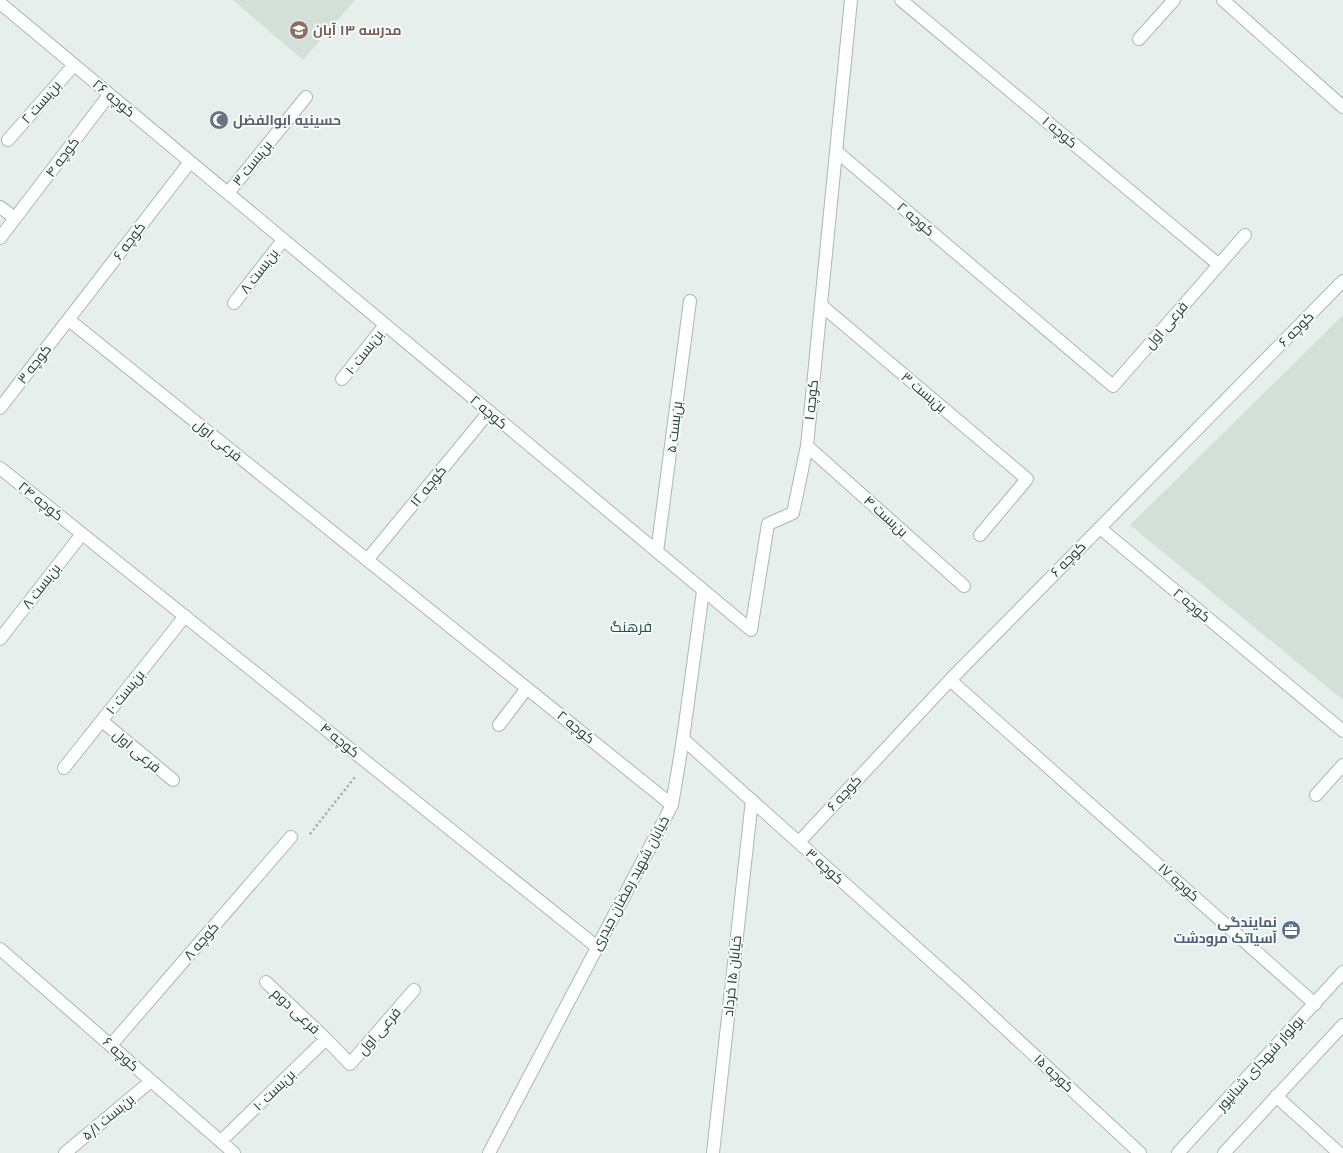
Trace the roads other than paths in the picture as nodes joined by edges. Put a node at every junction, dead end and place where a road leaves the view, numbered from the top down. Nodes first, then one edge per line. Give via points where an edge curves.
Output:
1 (851, 0) edge
2 (901, 0) edge
3 (1174, 0) edge
4 (1223, 0) edge
5 (0, 3) edge
6 (1139, 39) dead end
7 (74, 65) junction
8 (109, 95) junction
9 (306, 97) dead end
10 (1343, 107) edge
11 (8, 140) dead end
12 (836, 151) junction
13 (190, 162) junction
14 (228, 193) junction
15 (0, 207) edge
16 (15, 218) junction
17 (1244, 235) dead end
18 (0, 238) edge
19 (283, 240) junction
20 (1219, 265) junction
21 (1343, 281) edge
22 (690, 301) dead end
23 (234, 302) dead end
24 (821, 305) junction
25 (69, 320) junction
26 (385, 325) junction
27 (342, 378) dead end
28 (1113, 386) joint
29 (0, 408) edge
30 (489, 412) junction
31 (807, 446) junction
32 (0, 468) edge
33 (1100, 528) junction
34 (82, 534) junction
35 (980, 535) dead end
36 (657, 552) junction
37 (367, 560) junction
38 (964, 586) dead end
39 (703, 591) junction
40 (185, 616) junction
41 (751, 630) joint
42 (0, 639) edge
43 (950, 680) junction
44 (527, 688) junction
45 (102, 721) junction
46 (499, 725) dead end
47 (1343, 731) edge
48 (684, 739) junction
49 (1343, 765) edge
50 (64, 768) dead end
51 (173, 780) dead end
52 (1316, 796) dead end
53 (752, 800) junction
54 (672, 805) junction
55 (291, 837) road end
56 (799, 842) junction
57 (597, 947) junction
58 (2, 956) edge
59 (1343, 972) edge
60 (266, 982) dead end
61 (414, 990) dead end
62 (967, 993) joint
63 (1315, 1004) junction
64 (1343, 1025) edge
65 (326, 1039) junction
66 (111, 1045) junction
67 (151, 1081) junction
68 (1276, 1096) junction
69 (228, 1149) edge
70 (65, 1153) edge
71 (489, 1153) edge
72 (713, 1153) edge
73 (1140, 1153) edge
74 (1178, 1153) edge
75 (1224, 1153) edge
76 (1339, 1153) edge

1 - 12 street
2 - 20 street, کوچه ۱
3 - 6 street
4 - 10 street
5 - 7 street, کوچه ۲۶
7 - 8 street, کوچه ۲۶
7 - 11 street, بن‌بست ۲
8 - 13 street, کوچه ۲۶
8 - 16 street, کوچه ۴
9 - 14 street, بن‌بست ۳
12 - 24 street, کوچه ۱
12 - 28 street, کوچه ۲
13 - 14 street, کوچه ۲۶
13 - 25 street, کوچه ۶
14 - 19 street, کوچه ۲
15 - 16 street
16 - 18 street
17 - 20 street, فرعی اول
19 - 23 street, بن‌بست ۸
19 - 26 street, کوچه ۲
20 - 28 street, فرعی اول
21 - 33 street, کوچه ۶
22 - 36 street, بن‌بست ۵
24 - 31 street, کوچه ۱
24 - 35 street, بن‌بست ۳ via 1027,479
25 - 29 street, کوچه ۳
25 - 37 street, فرعی اول
26 - 27 street, بن‌بست ۱۰
26 - 30 street, کوچه ۲
30 - 36 street, کوچه ۲
30 - 37 street, کوچه ۱۲
31 - 38 street, بن‌بست ۴
31 - 41 street, کوچه ۱ via 793,513 768,524
32 - 34 street, کوچه ۲۴
33 - 43 street, کوچه ۶
33 - 47 street, کوچه ۲
34 - 40 street, کوچه ۴
34 - 42 street, بن‌بست ۸
36 - 39 street, کوچه ۲
37 - 44 street, کوچه ۲
39 - 41 street, کوچه ۲
39 - 48 street, خیابان شهید رمضان حیدری
40 - 45 street, بن‌بست ۱۰
40 - 57 street, کوچه ۴
43 - 56 street, کوچه ۶
43 - 63 street, کوچه ۱۷
44 - 46 street
44 - 54 street, کوچه ۲
45 - 50 street, بن‌بست ۱۰
45 - 51 street, فرعی اول
48 - 53 street, کوچه ۳
48 - 54 street, خیابان شهید رمضان حیدری
49 - 52 street
53 - 56 street, کوچه ۳
53 - 72 street, خیابان ۱۵ خرداد
54 - 57 street, خیابان شهید رمضان حیدری
55 - 66 street, کوچه ۸
56 - 62 street, کوچه ۳
57 - 71 street, خیابان شهید رمضان حیدری
58 - 66 street, کوچه ۶
59 - 63 street, بولوار شهدای شبانپور
60 - 65 street, فرعی دوم
61 - 65 street, فرعی اول via 350,1064
62 - 73 street, کوچه ۱۵
63 - 74 street, بولوار شهدای شبانپور
64 - 68 street
65 - 69 street, بن‌بست ۱۰
66 - 67 street, کوچه ۶
67 - 69 street, کوچه ۶
67 - 70 street, بن‌بست ۵/۱
68 - 75 street
68 - 76 street

